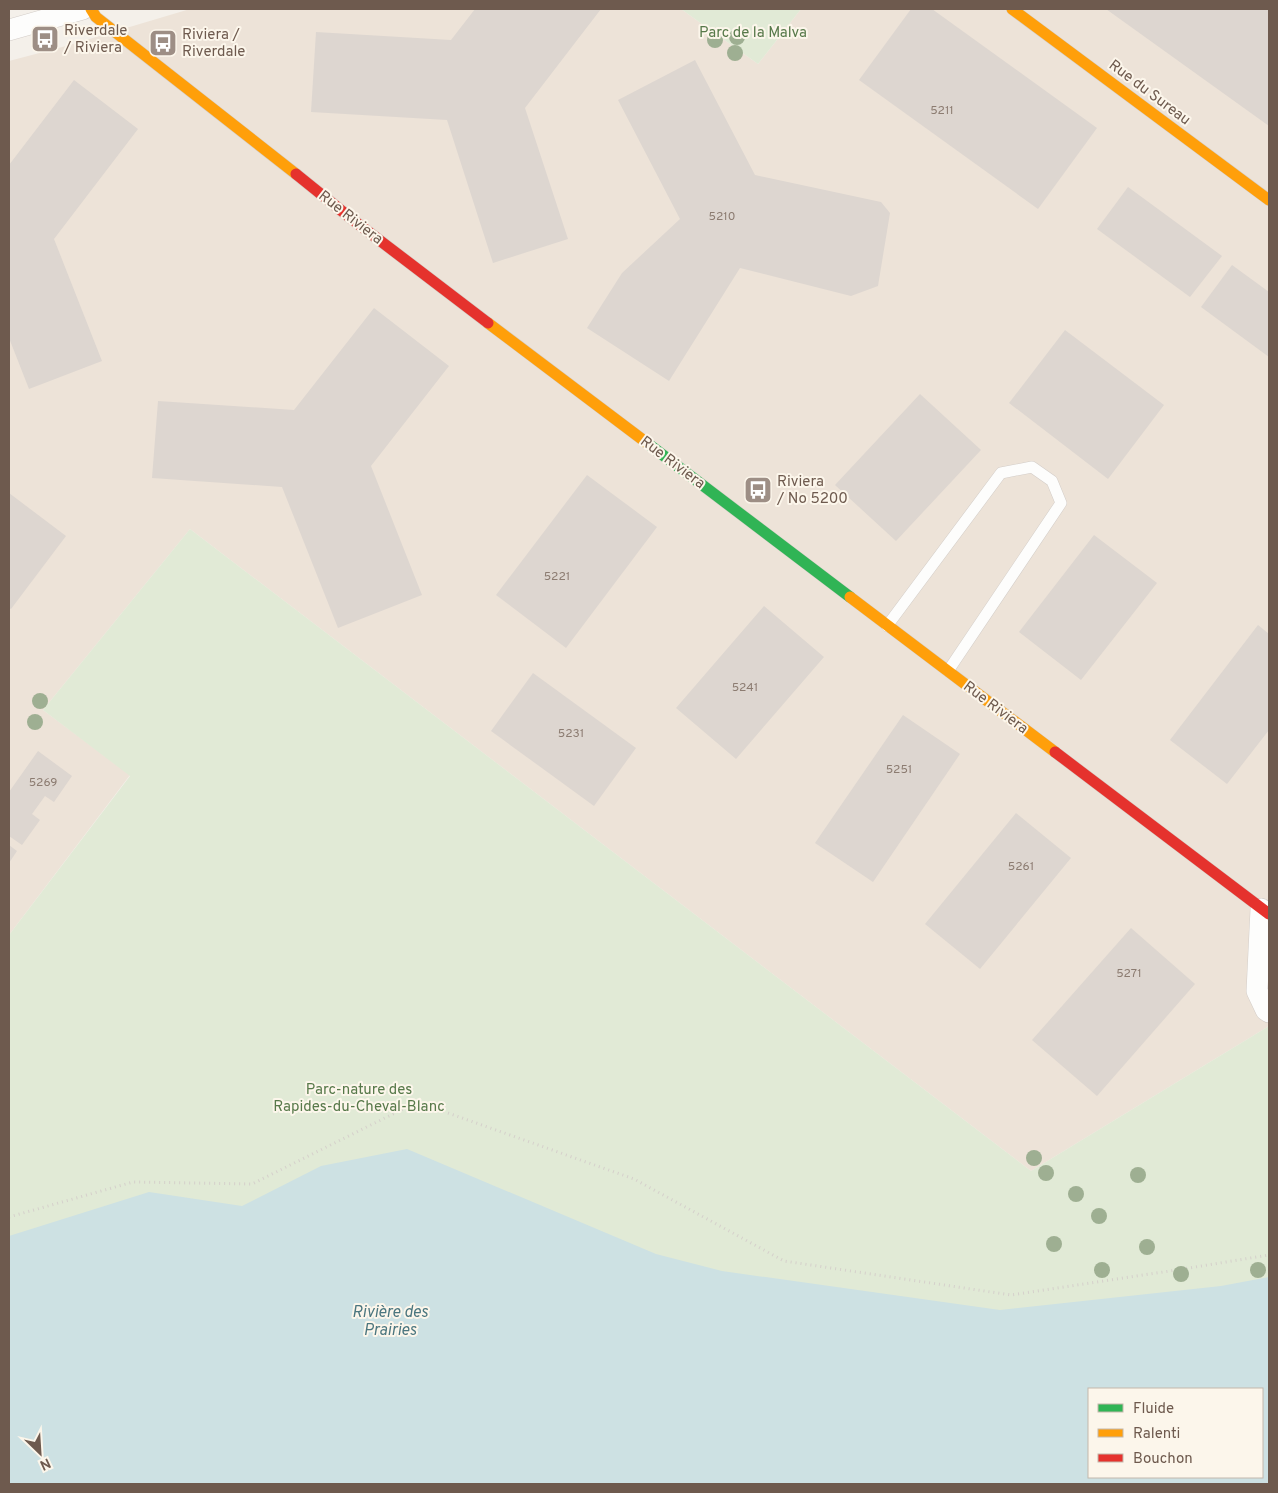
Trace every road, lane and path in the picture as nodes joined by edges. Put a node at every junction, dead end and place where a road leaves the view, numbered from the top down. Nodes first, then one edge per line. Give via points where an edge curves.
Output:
1 (83, 9) edge
2 (91, 9) edge
3 (1012, 9) edge
4 (9, 30) edge
5 (1269, 200) edge
6 (887, 626) junction
7 (948, 671) junction
8 (1265, 912) edge
9 (1269, 1012) edge
10 (9, 1217) edge
11 (1269, 1255) edge

1 - 4 street
2 - 6 street, Rue Riviera via 96,17 353,220
3 - 5 street, Rue du Sureau
6 - 7 street, Rue Riviera
6 - 7 lane via 1001,472 1032,467 1052,481 1061,503
7 - 8 street, Rue Riviera
8 - 9 street, Rue Riviera via 1257,991
10 - 11 path via 133,1182 252,1184 417,1102 634,1179 784,1261 1011,1295

